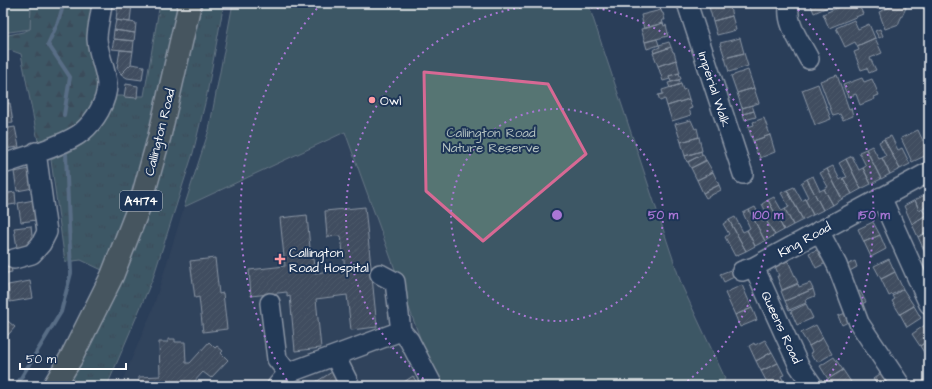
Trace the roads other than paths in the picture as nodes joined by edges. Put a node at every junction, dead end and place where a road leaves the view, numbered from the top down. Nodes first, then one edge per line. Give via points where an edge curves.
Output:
1 (102, 3) edge
2 (190, 3) edge
3 (687, 3) edge
4 (790, 3) edge
5 (809, 59) dead end
6 (36, 152) junction
7 (3, 164) edge
8 (929, 172) edge
9 (743, 174) dead end
10 (881, 197) junction
11 (819, 231) junction
12 (14, 259) dead end
13 (748, 269) joint
14 (380, 274) dead end
15 (269, 303) dead end
16 (929, 304) edge
17 (401, 331) junction
18 (335, 356) junction
19 (289, 379) edge
20 (54, 386) edge
21 (350, 386) edge
22 (433, 386) edge
23 (813, 386) edge
24 (900, 386) edge

1 - 6 street via 97,40 104,65 107,91 102,107 82,132 69,140
2 - 20 main road, Callington Road / A4174 via 159,138 142,199 112,276
3 - 9 street, Imperial Walk
4 - 5 street via 791,25
6 - 7 street
6 - 12 street via 47,232 32,254
8 - 10 street, King Road
10 - 11 street, King Road
10 - 16 street
11 - 13 street, King Road
11 - 24 street via 837,265 859,323
13 - 23 street, Queens Road via 799,366
14 - 17 street via 395,282
15 - 19 street via 277,359
17 - 18 street
17 - 22 street via 409,340
18 - 19 street
18 - 21 street

